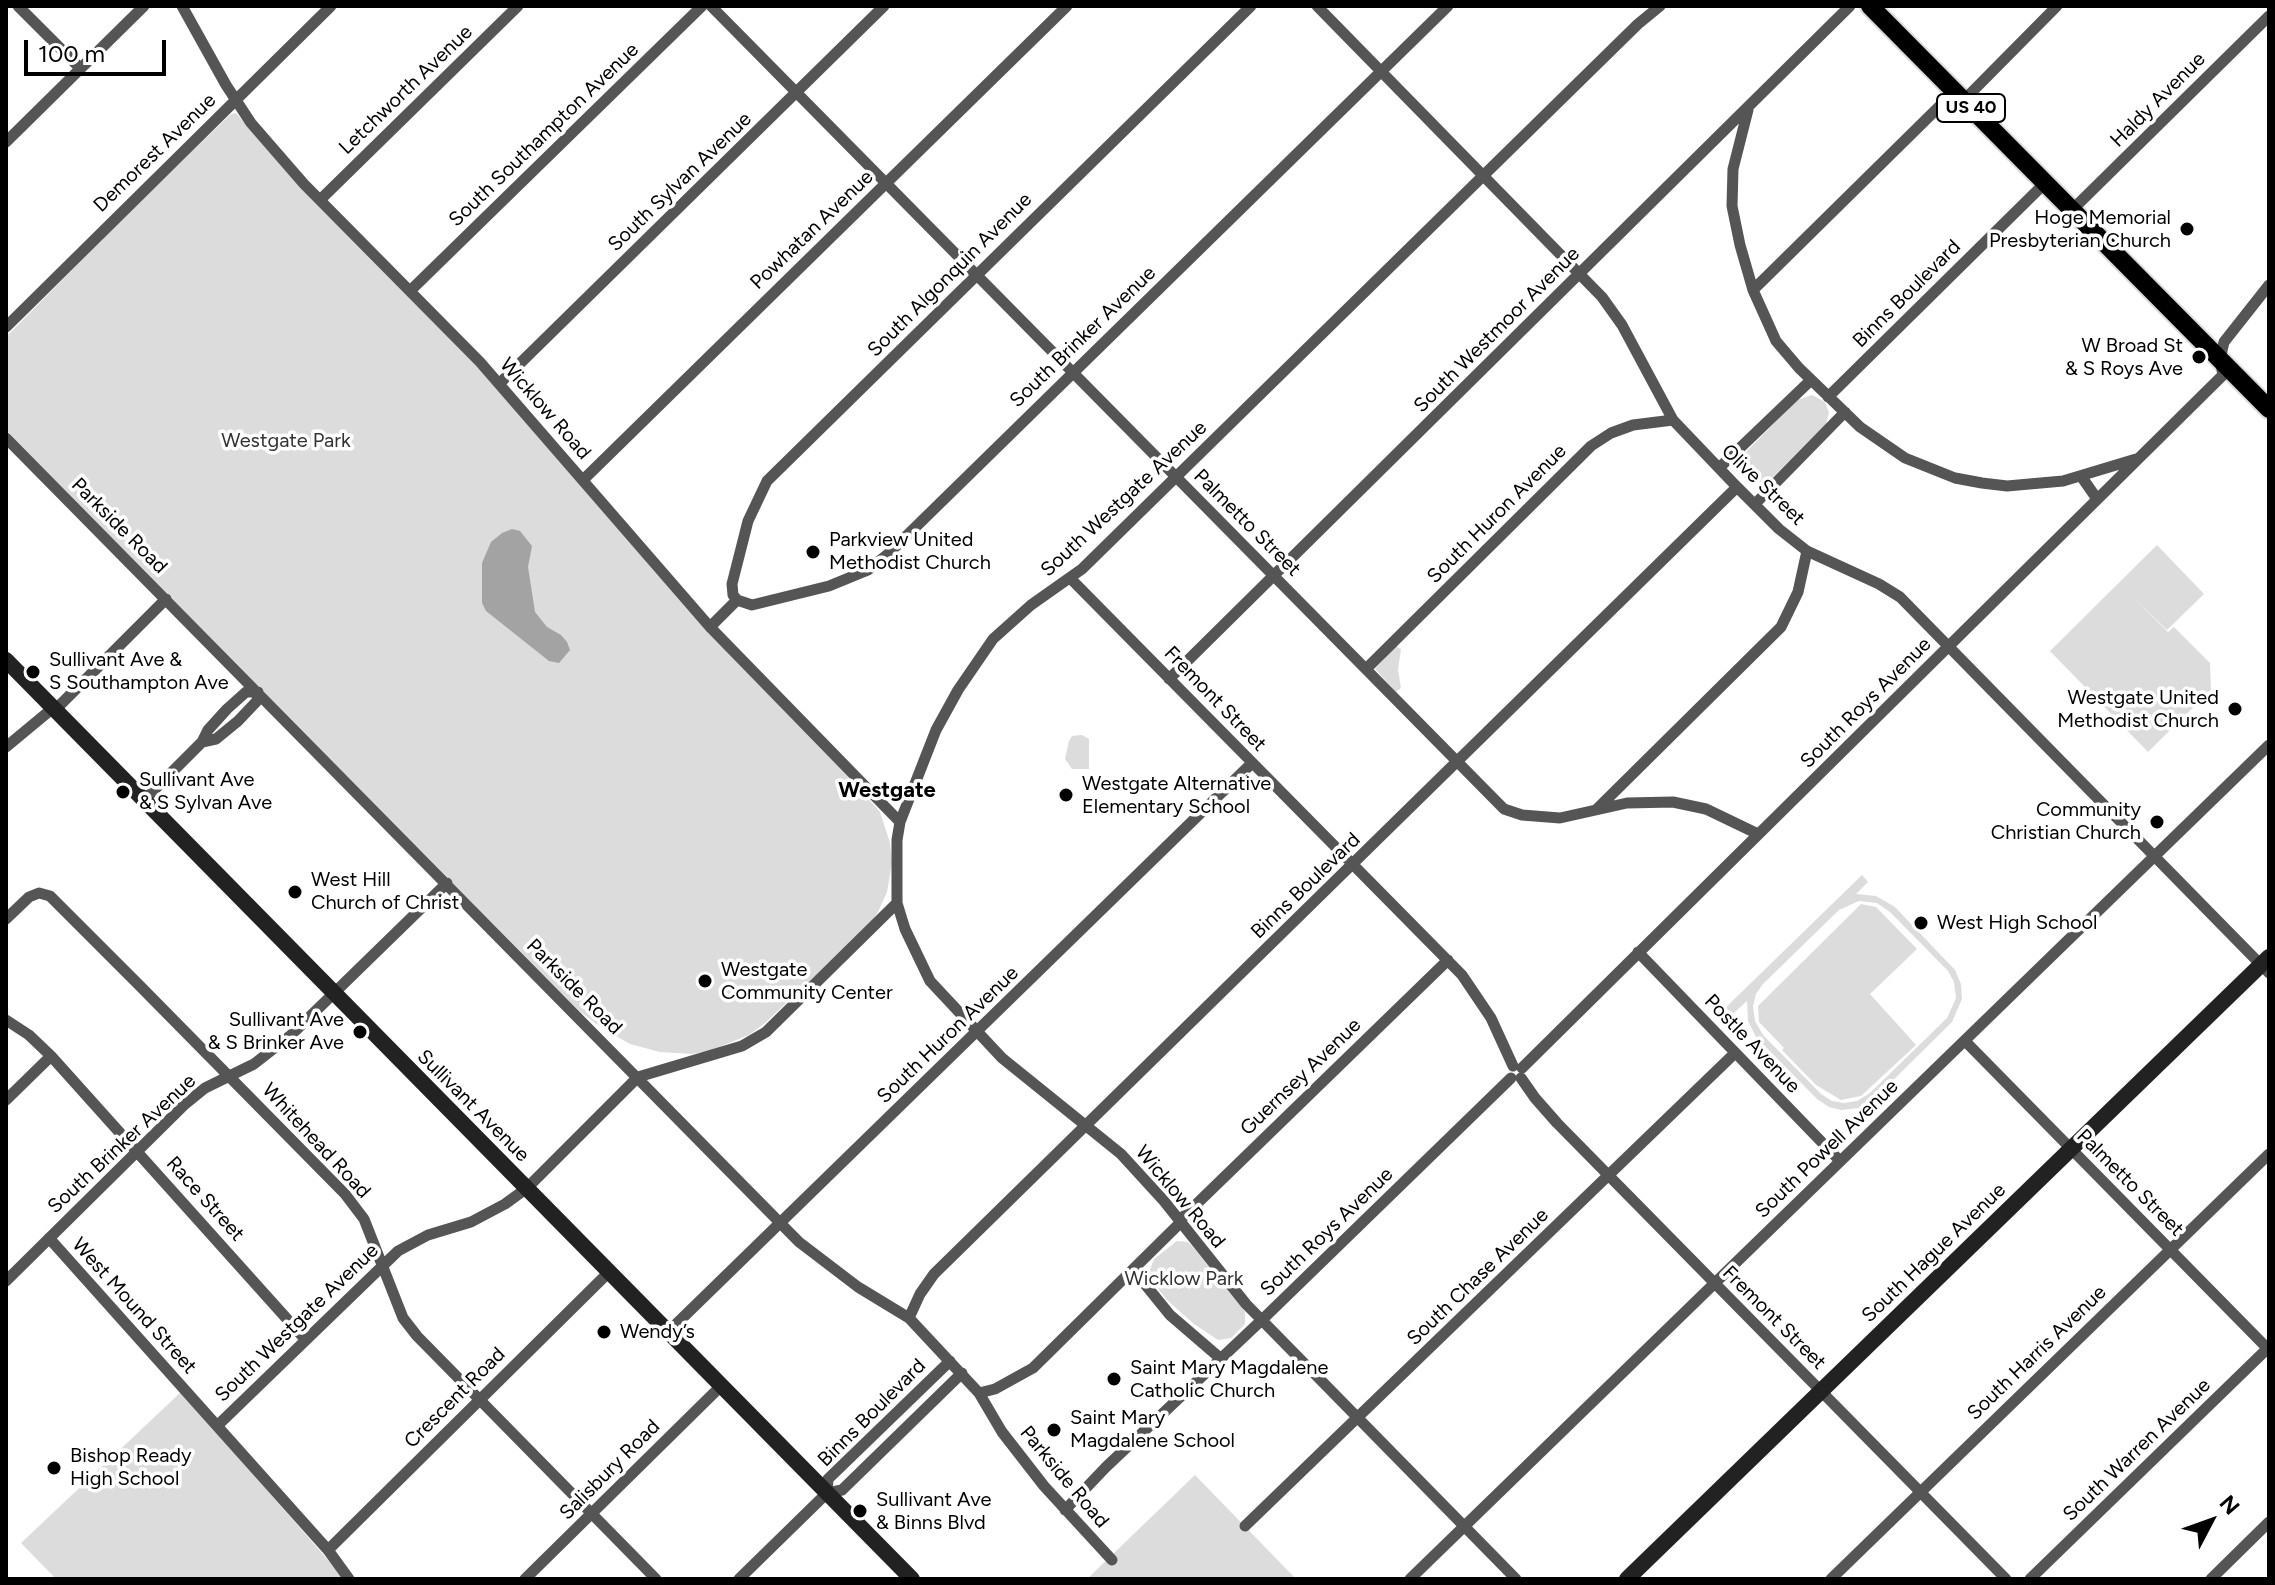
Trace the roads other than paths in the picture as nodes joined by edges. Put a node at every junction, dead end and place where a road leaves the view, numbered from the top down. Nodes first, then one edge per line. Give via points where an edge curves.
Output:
1 (18, 6) edge
2 (144, 6) edge
3 (182, 6) edge
4 (331, 6) edge
5 (518, 6) edge
6 (702, 6) edge
7 (711, 6) edge
8 (884, 6) edge
9 (1067, 6) edge
10 (1251, 6) edge
11 (1317, 6) edge
12 (1448, 6) edge
13 (1660, 6) edge
14 (1850, 6) edge
15 (1870, 6) edge
16 (2057, 6) edge
17 (2269, 16) edge
18 (80, 68) junction
19 (1380, 72) junction
20 (796, 92) junction
21 (1960, 96) junction
22 (236, 99) junction
23 (1748, 109) junction
24 (1716, 140) junction
25 (6, 142) edge
26 (1734, 159) junction
27 (1483, 176) junction
28 (886, 183) junction
29 (2045, 183) junction
30 (320, 200) junction
31 (2072, 210) junction
32 (1580, 273) junction
33 (976, 274) junction
34 (2269, 285) edge
35 (411, 290) junction
36 (1753, 290) junction
37 (6, 327) edge
38 (2220, 359) junction
39 (1073, 372) junction
40 (1811, 380) junction
41 (500, 383) junction
42 (1828, 397) junction
43 (2269, 409) edge
44 (1845, 412) junction
45 (1673, 420) junction
46 (6, 438) edge
47 (2137, 459) junction
48 (1719, 468) junction
49 (2081, 476) junction
50 (1176, 477) junction
51 (583, 480) junction
52 (1737, 487) junction
53 (2097, 499) junction
54 (1755, 504) junction
55 (1807, 551) junction
56 (1274, 576) junction
57 (1071, 579) junction
58 (166, 599) junction
59 (737, 600) junction
60 (710, 627) junction
61 (1949, 647) junction
62 (6, 660) edge
63 (1366, 669) junction
64 (1169, 679) junction
65 (258, 692) junction
66 (54, 709) junction
67 (2269, 745) edge
68 (6, 747) edge
69 (1458, 762) junction
70 (1252, 763) junction
71 (144, 800) junction
72 (1596, 809) junction
73 (900, 822) junction
74 (1758, 834) junction
75 (2154, 857) junction
76 (1354, 865) junction
77 (447, 883) junction
78 (897, 903) junction
79 (6, 919) edge
80 (1638, 952) junction
81 (1448, 960) junction
82 (2266, 965) edge
83 (334, 993) junction
84 (6, 1020) edge
85 (976, 1032) junction
86 (1965, 1041) junction
87 (1735, 1053) junction
88 (51, 1056) junction
89 (1517, 1073) junction
90 (229, 1076) junction
91 (638, 1077) junction
92 (6, 1100) edge
93 (1087, 1125) junction
94 (2071, 1149) junction
95 (137, 1151) junction
96 (2269, 1154) edge
97 (1840, 1161) junction
98 (1608, 1175) junction
99 (527, 1188) junction
100 (1179, 1222) junction
101 (781, 1223) junction
102 (49, 1238) junction
103 (2170, 1249) junction
104 (382, 1265) junction
105 (1135, 1267) junction
106 (609, 1272) junction
107 (6, 1281) edge
108 (1714, 1284) junction
109 (909, 1318) junction
110 (1261, 1320) junction
111 (668, 1332) junction
112 (305, 1339) junction
113 (2268, 1348) edge
114 (1220, 1358) junction
115 (950, 1361) junction
116 (962, 1373) junction
117 (721, 1386) junction
118 (1821, 1391) junction
119 (979, 1393) junction
120 (480, 1399) junction
121 (1358, 1418) junction
122 (217, 1426) junction
123 (1920, 1492) junction
124 (827, 1493) junction
125 (1065, 1510) junction
126 (591, 1513) junction
127 (2269, 1522) edge
128 (1245, 1526) dead end
129 (1464, 1526) junction
130 (328, 1550) junction
131 (1112, 1560) dead end
132 (349, 1579) edge
133 (525, 1579) edge
134 (656, 1579) edge
135 (739, 1579) edge
136 (912, 1579) edge
137 (1410, 1579) edge
138 (1516, 1579) edge
139 (1627, 1579) edge
140 (1831, 1579) edge
141 (2006, 1579) edge
142 (2030, 1579) edge
143 (2211, 1579) edge

1 - 18 street
2 - 18 street
3 - 22 street, Wicklow Road
4 - 22 street, Demorest Avenue
5 - 30 street, Letchworth Avenue
6 - 35 street, South Southampton Avenue
7 - 20 street, Palmetto Street
8 - 20 street, South Sylvan Avenue
9 - 28 street, Powhatan Avenue
10 - 33 street, South Algonquin Avenue
11 - 19 street, Olive Street
12 - 19 street, South Brinker Avenue
13 - 27 street, South Westgate Avenue
14 - 23 street, South Westmoor Avenue
15 - 21 main road, US 40
16 - 21 street
17 - 31 street, Haldy Avenue
18 - 25 street
19 - 27 street, Olive Street
19 - 39 street, South Brinker Avenue
20 - 28 street, Palmetto Street
20 - 41 street, South Sylvan Avenue
21 - 29 main road, US 40
21 - 36 street
22 - 30 street, Wicklow Road
22 - 37 street, Demorest Avenue
23 - 24 street, South Westmoor Avenue
23 - 26 street
24 - 26 street
24 - 32 street, South Westmoor Avenue
26 - 36 street via 1732,206
27 - 32 street, Olive Street
27 - 50 street, South Westgate Avenue
28 - 33 street, Palmetto Street
28 - 51 street, Powhatan Avenue
29 - 31 main road, US 40
29 - 42 street, Binns Boulevard
30 - 35 street, Wicklow Road
31 - 38 main road, US 40
32 - 45 street, Olive Street via 1622,325
32 - 56 street, South Westmoor Avenue
33 - 39 street, Palmetto Street
33 - 59 street, South Algonquin Avenue via 767,481 748,521 732,584
34 - 38 street via 2224,342
35 - 41 street, Wicklow Road
36 - 40 street via 1776,341
38 - 43 main road, US 40
38 - 47 street, South Roys Avenue via 2223,375
39 - 50 street, Palmetto Street
39 - 59 street, South Brinker Avenue via 868,570 829,586 752,605
40 - 42 street
40 - 48 street
41 - 51 street, Wicklow Road
42 - 44 street
44 - 49 street via 1905,458 1955,478 2007,486
44 - 54 street
45 - 48 street, Olive Street
45 - 63 street, South Huron Avenue via 1633,425 1591,446
46 - 58 street, Parkside Road
47 - 49 street
47 - 53 street, South Roys Avenue
48 - 52 street, Olive Street
49 - 53 street
50 - 56 street, Palmetto Street
50 - 57 street, South Westgate Avenue
51 - 60 street, Wicklow Road
52 - 54 street, Olive Street
52 - 69 street, Binns Boulevard
53 - 61 street, South Roys Avenue
54 - 55 street, Olive Street
55 - 61 street, Olive Street via 1900,597
55 - 72 street via 1798,592 1781,627
56 - 63 street, Palmetto Street
56 - 64 street, South Westmoor Avenue
57 - 64 street, Fremont Street
57 - 73 street, South Westgate Avenue via 1006,626 981,655 936,730
58 - 65 street, Parkside Road
58 - 66 street
59 - 60 street
60 - 73 street, Wicklow Road
61 - 74 street, South Roys Avenue
61 - 75 street, Olive Street
62 - 66 main road, Sullivant Avenue
63 - 69 street, Palmetto Street
64 - 70 street, Fremont Street
65 - 71 street via 257,701 238,721 216,739 202,742
65 - 77 street, Parkside Road
66 - 68 street
66 - 71 main road, Sullivant Avenue
67 - 75 street, South Powell Avenue
69 - 72 street, Palmetto Street via 1504,809 1560,818
69 - 76 street, Binns Boulevard
70 - 76 street, Fremont Street
70 - 85 street, South Huron Avenue
71 - 83 main road, Sullivant Avenue
72 - 74 street, Palmetto Street via 1673,802 1706,809
73 - 78 street, South Westgate Avenue
74 - 80 street, South Roys Avenue
75 - 82 street, Olive Street
75 - 86 street, South Powell Avenue
76 - 81 street, Fremont Street
76 - 93 street, Binns Boulevard
77 - 83 street, South Brinker Avenue
77 - 91 street, Parkside Road
78 - 85 street, Wicklow Road via 930,981
78 - 91 street, South Westgate Avenue via 766,1032 742,1046
79 - 90 street, Whitehead Road via 29,897 44,893 54,899
80 - 87 street, Postle Avenue
80 - 89 street, South Roys Avenue
81 - 89 street, Fremont Street via 1486,1009
81 - 100 street, Guernsey Avenue
82 - 94 main road, South Hague Avenue
83 - 90 street, South Brinker Avenue via 262,1058
83 - 99 main road, Sullivant Avenue
84 - 88 street, Race Street
85 - 93 street, Wicklow Road
85 - 101 street, South Huron Avenue
86 - 94 street, Palmetto Street
86 - 97 street, South Powell Avenue
87 - 97 street, Postle Avenue
87 - 98 street, South Chase Avenue
88 - 92 street
88 - 95 street, Race Street
89 - 98 street, Fremont Street via 1549,1115
89 - 110 street, South Roys Avenue
90 - 95 street, South Brinker Avenue via 184,1105
90 - 104 street, Whitehead Road via 345,1194 364,1219
91 - 99 street, South Westgate Avenue
91 - 101 street, Parkside Road
93 - 100 street, Wicklow Road via 1121,1154
93 - 109 street, Binns Boulevard via 934,1274
94 - 103 street, Palmetto Street
94 - 118 main road, South Hague Avenue
95 - 102 street, South Brinker Avenue
95 - 112 street, Race Street
96 - 103 street, South Harris Avenue
97 - 108 street, South Powell Avenue
98 - 108 street, Fremont Street
98 - 121 street, South Chase Avenue
99 - 104 street, South Westgate Avenue via 471,1222 411,1242
99 - 106 main road, Sullivant Avenue
100 - 105 street, Guernsey Avenue
100 - 110 street, Wicklow Road
101 - 109 street, Parkside Road via 829,1268
101 - 111 street, South Huron Avenue
102 - 107 street, South Brinker Avenue
102 - 122 street, West Mound Street
103 - 113 street, Palmetto Street
103 - 123 street, South Harris Avenue
104 - 112 street, South Westgate Avenue
104 - 120 street, Whitehead Road via 403,1318
105 - 114 street via 1170,1315
105 - 119 street, Guernsey Avenue via 1033,1368
106 - 111 main road, Sullivant Avenue
106 - 120 street, Crescent Road
108 - 118 street, Fremont Street
108 - 129 street, South Powell Avenue
109 - 115 street, Parkside Road
110 - 114 street, South Roys Avenue
110 - 121 street, Wicklow Road
111 - 117 main road, Sullivant Avenue
112 - 122 street, South Westgate Avenue
113 - 142 street, South Warren Avenue
114 - 125 street, South Roys Avenue
115 - 116 street, Parkside Road
115 - 124 street, Binns Boulevard via 828,1479
116 - 119 street, Parkside Road
116 - 124 street, Binns Boulevard via 842,1490
117 - 124 main road, Sullivant Avenue
117 - 126 street, Salisbury Road
118 - 123 street, Fremont Street
118 - 139 main road, South Hague Avenue
119 - 125 street, Parkside Road via 1002,1432
120 - 126 street, Whitehead Road
120 - 130 street, Crescent Road
121 - 128 street, South Chase Avenue
121 - 129 street, Wicklow Road
122 - 130 street, West Mound Street
123 - 140 street, South Harris Avenue
123 - 141 street, Fremont Street
124 - 135 street, Binns Boulevard
124 - 136 main road, Sullivant Avenue
125 - 131 street, Parkside Road
126 - 133 street, Salisbury Road
126 - 134 street, Whitehead Road
127 - 143 street
129 - 137 street, South Powell Avenue
129 - 138 street, Wicklow Road
130 - 132 street, West Mound Street

